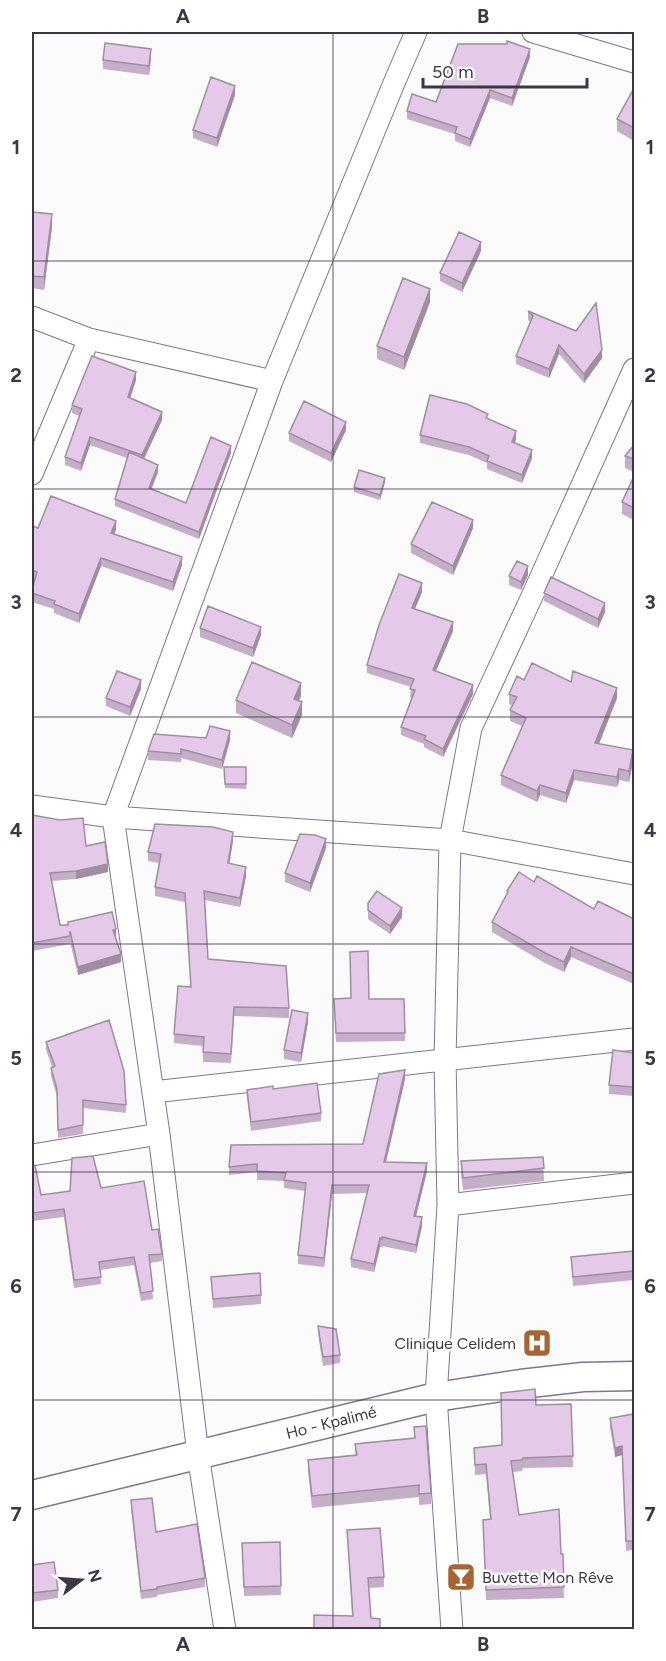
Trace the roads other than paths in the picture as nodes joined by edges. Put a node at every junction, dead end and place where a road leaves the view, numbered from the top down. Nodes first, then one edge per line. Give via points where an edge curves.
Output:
1 (416, 32) edge
2 (533, 32) edge
3 (634, 62) edge
4 (32, 317) edge
5 (89, 339) junction
6 (634, 369) edge
7 (272, 381) junction
8 (32, 474) edge
9 (32, 806) edge
10 (113, 817) junction
11 (450, 840) junction
12 (634, 874) edge
13 (634, 1039) edge
14 (445, 1060) junction
15 (153, 1092) junction
16 (159, 1134) junction
17 (32, 1155) edge
18 (634, 1184) edge
19 (448, 1205) junction
20 (634, 1377) edge
21 (436, 1397) junction
22 (198, 1454) junction
23 (32, 1495) edge
24 (225, 1629) edge
25 (452, 1629) edge

1 - 7 street
2 - 3 street
4 - 5 street
5 - 7 street
5 - 8 street
6 - 11 street via 471,728
7 - 10 street
9 - 10 street
10 - 11 street
10 - 15 street
11 - 12 street
11 - 14 street
13 - 14 street
14 - 15 street
14 - 19 street
15 - 16 street
16 - 17 street
16 - 22 street
18 - 19 street
19 - 21 street
20 - 21 main road, Ho - Kpalimé via 583,1377
21 - 22 main road, Ho - Kpalimé
21 - 25 street
22 - 23 main road, Ho - Kpalimé
22 - 24 street

